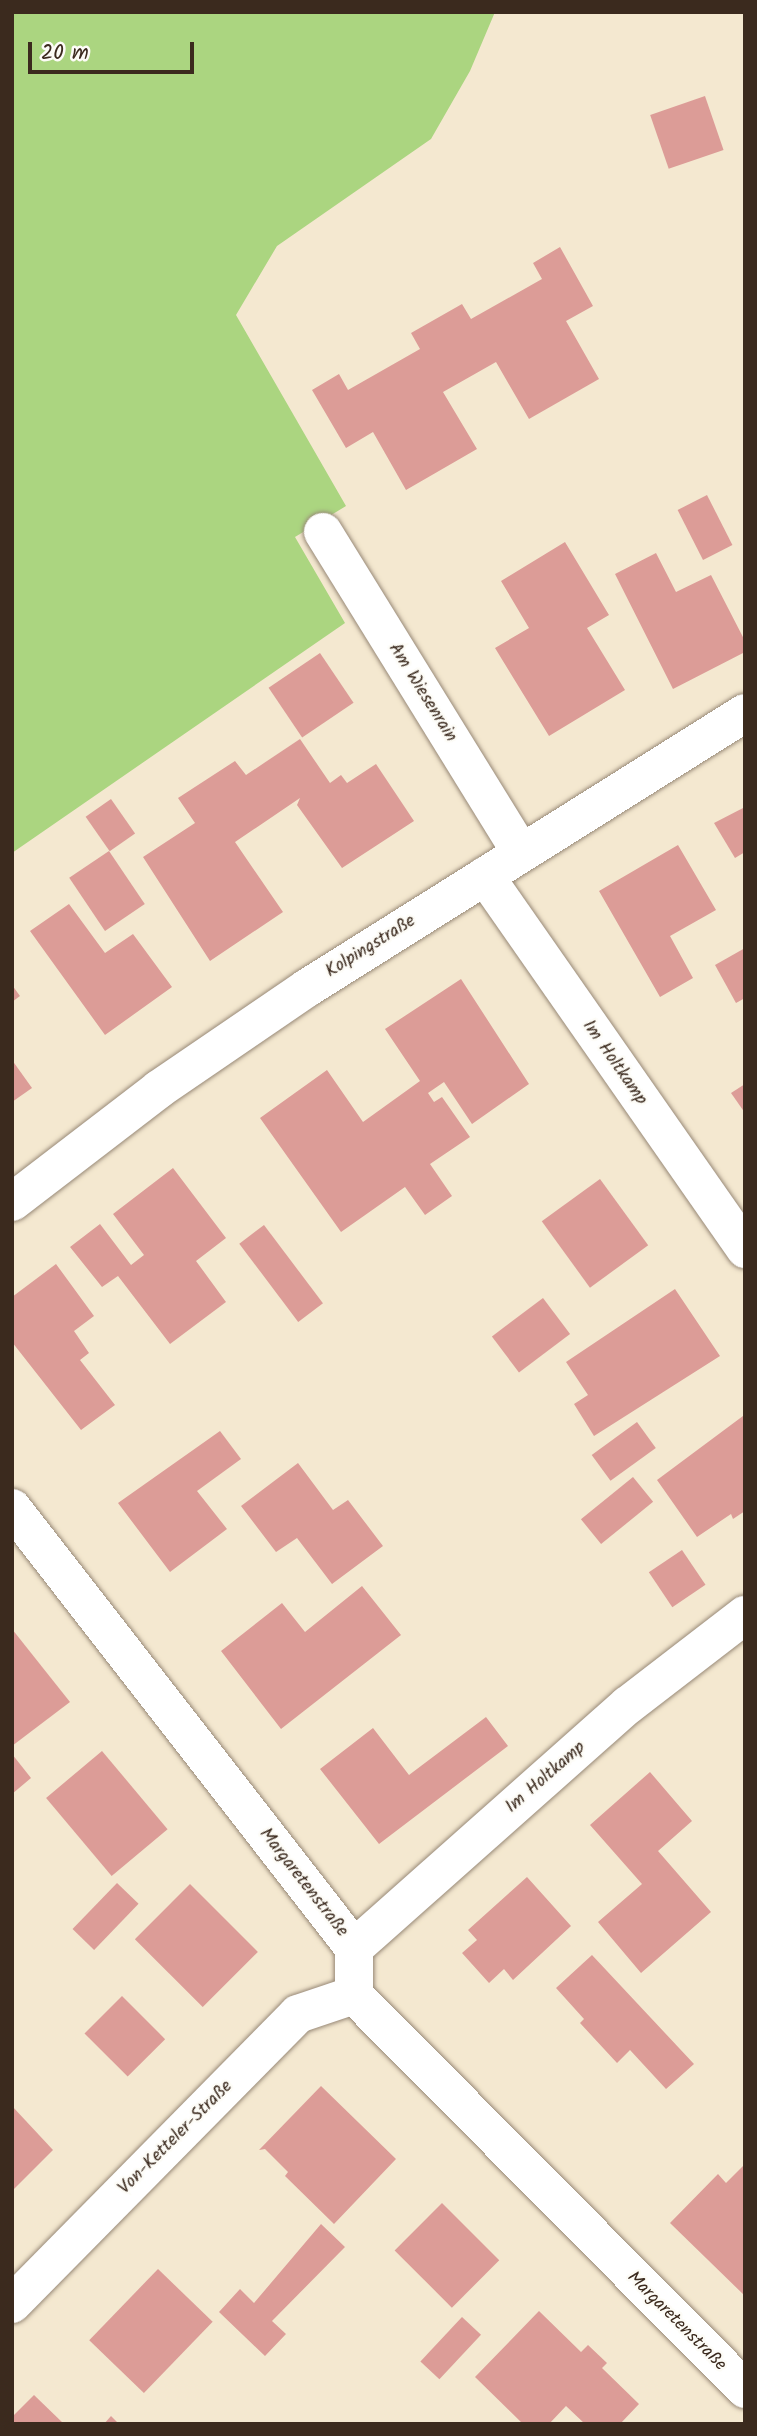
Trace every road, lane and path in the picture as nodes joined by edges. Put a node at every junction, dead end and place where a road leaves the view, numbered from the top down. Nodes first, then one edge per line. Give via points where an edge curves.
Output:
1 (323, 532) dead end
2 (745, 713) edge
3 (521, 853) junction
4 (485, 876) junction
5 (12, 1202) edge
6 (745, 1249) edge
7 (12, 1508) edge
8 (745, 1615) edge
9 (354, 1948) junction
10 (354, 1995) junction
11 (12, 2304) edge
12 (745, 2389) edge

1 - 3 street, Am Wiesenrain
2 - 3 street, Kolpingstraße
3 - 4 street, Kolpingstraße
4 - 5 street, Kolpingstraße via 307,988 159,1089
4 - 6 street, Im Holtkamp
7 - 9 street, Margaretenstraße
8 - 9 street, Im Holtkamp via 628,1706
9 - 10 street, Margaretenstraße
10 - 11 street, Von-Ketteler-Straße via 298,2014
10 - 12 street, Margaretenstraße

